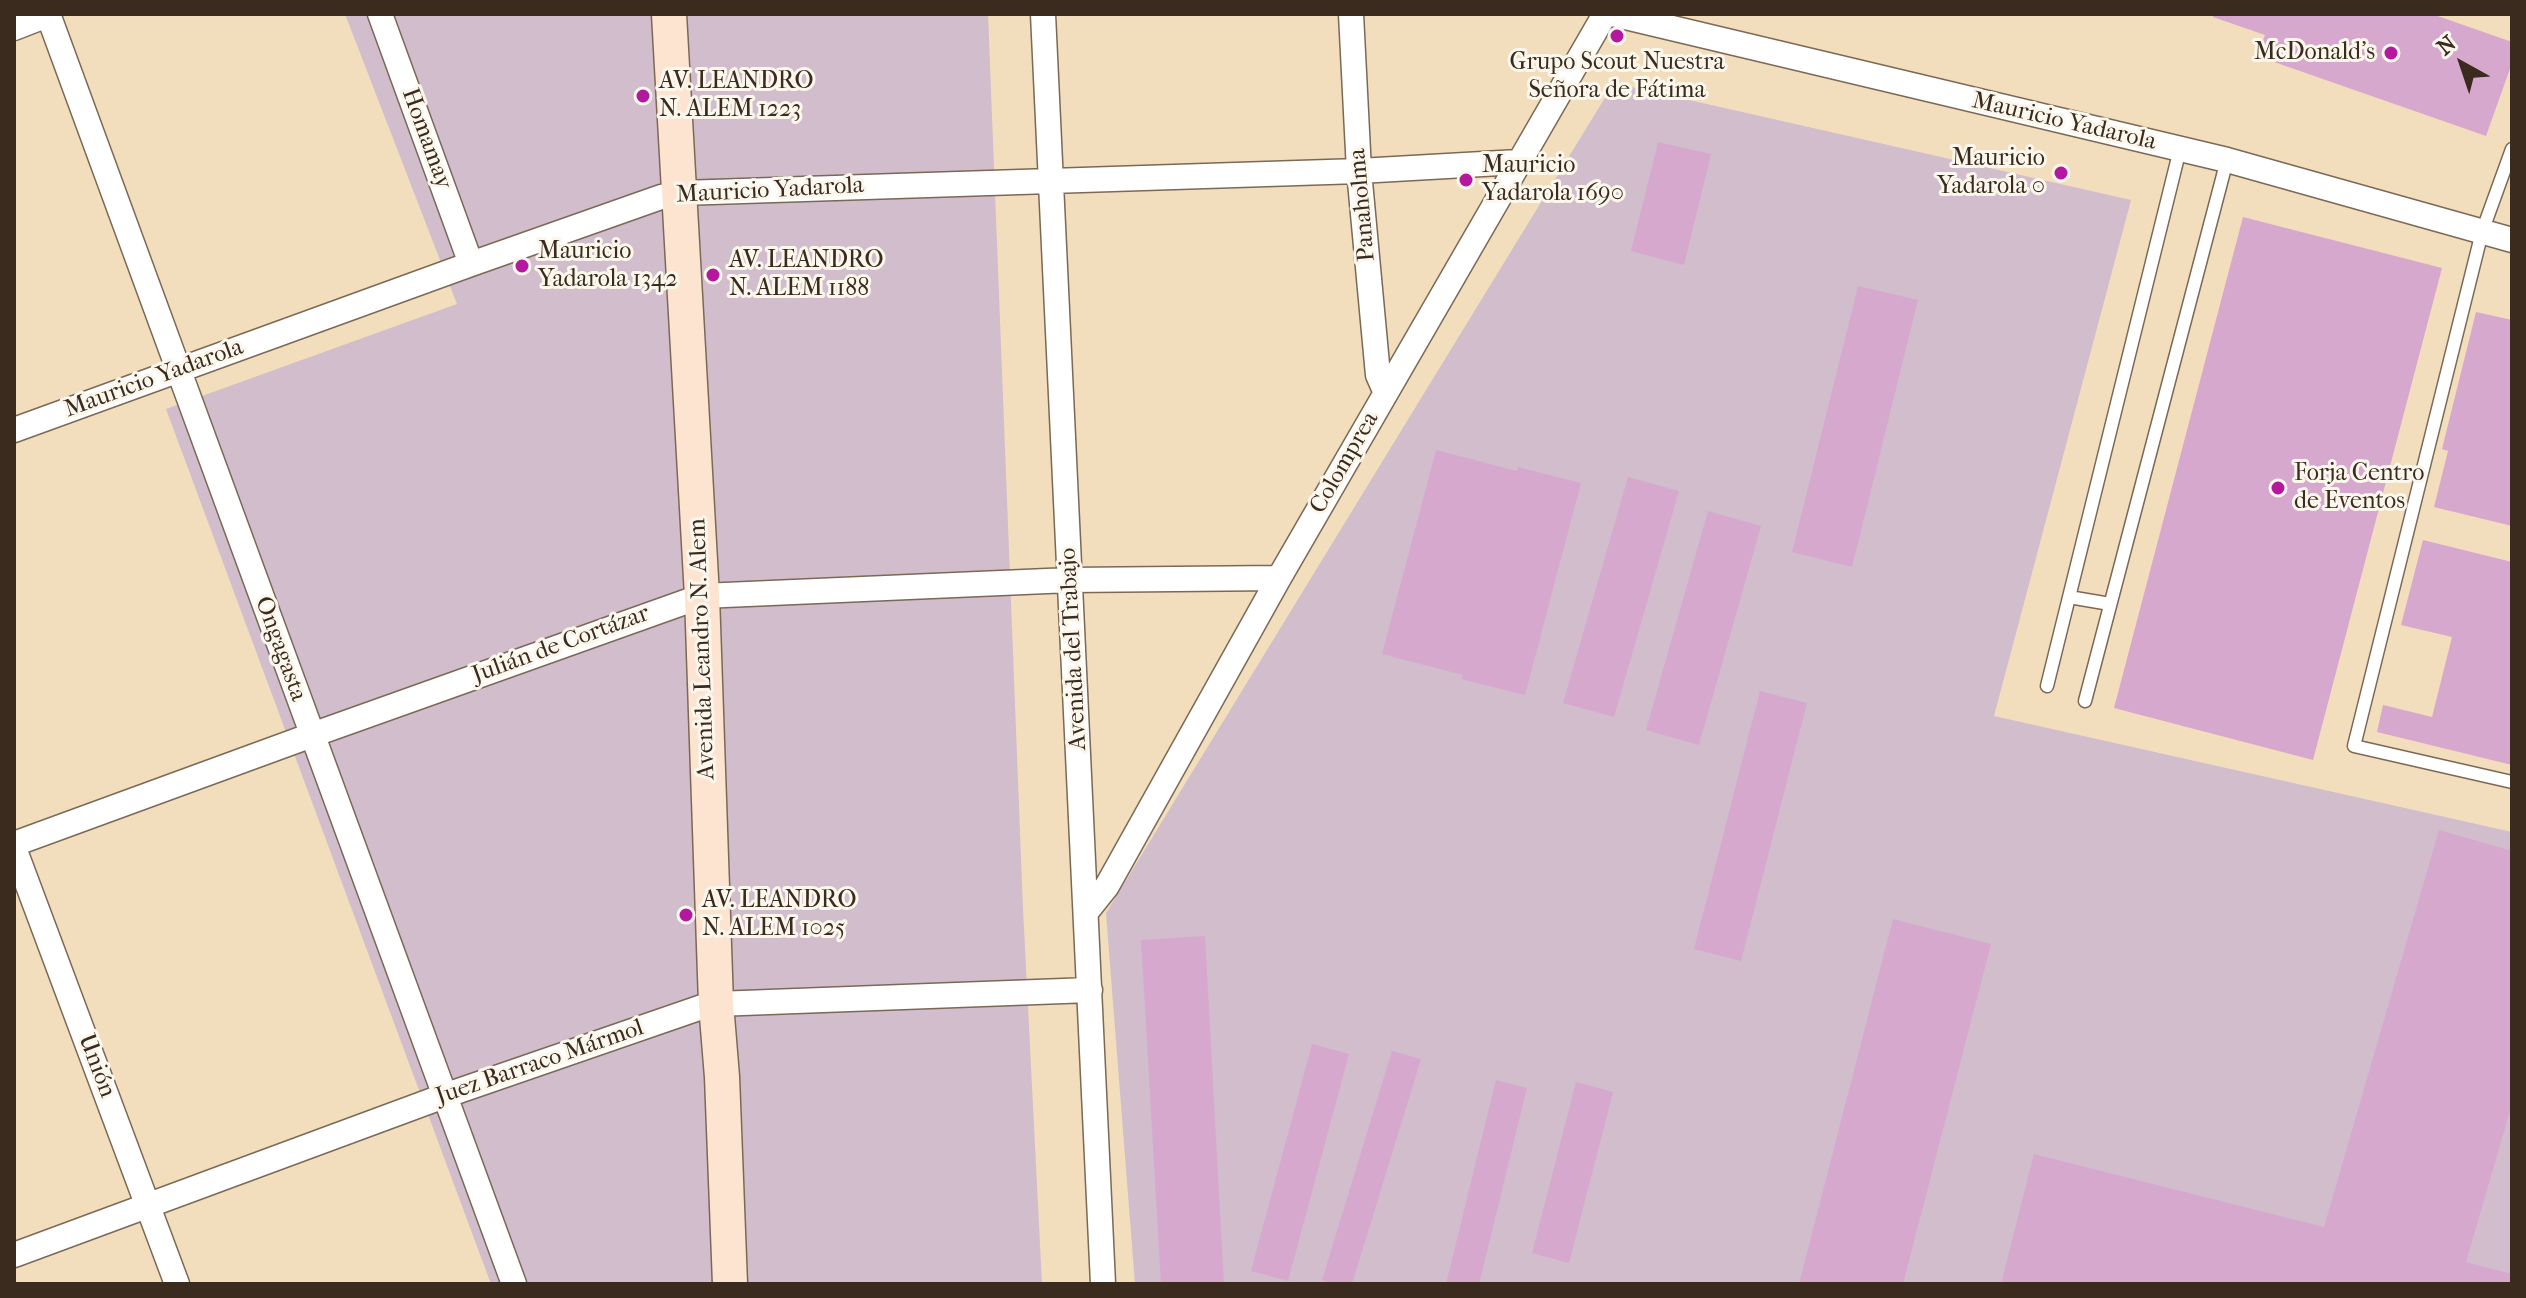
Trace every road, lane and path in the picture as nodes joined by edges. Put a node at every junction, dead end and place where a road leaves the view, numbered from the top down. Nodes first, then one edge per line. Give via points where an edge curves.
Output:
1 (49, 14) edge
2 (380, 14) edge
3 (669, 14) edge
4 (1043, 14) edge
5 (1351, 14) edge
6 (1605, 14) edge
7 (1613, 14) edge
8 (14, 28) edge
9 (2180, 149) junction
10 (2512, 149) edge
11 (2227, 160) junction
12 (1518, 162) junction
13 (1359, 171) junction
14 (1051, 180) junction
15 (681, 193) junction
16 (2482, 232) junction
17 (2512, 240) edge
18 (471, 264) junction
19 (178, 370) junction
20 (1386, 393) junction
21 (14, 430) edge
22 (1279, 578) junction
23 (1070, 580) junction
24 (702, 596) junction
25 (2069, 597) junction
26 (2110, 604) junction
27 (2047, 686) dead end
28 (2085, 701) dead end
29 (312, 735) junction
30 (2512, 782) edge
31 (14, 846) edge
32 (1087, 911) junction
33 (1090, 990) junction
34 (716, 1004) junction
35 (444, 1096) junction
36 (148, 1205) junction
37 (14, 1255) edge
38 (177, 1284) edge
39 (514, 1284) edge
40 (730, 1284) edge
41 (1103, 1284) edge

1 - 8 street
1 - 19 street, Ongagasta
2 - 18 street, Homamay
3 - 15 main road, Avenida Leandro N. Alem
4 - 14 street, Avenida del Trabajo
5 - 13 street, Panaholma
6 - 12 street, Colomprea
7 - 9 street, Mauricio Yadarola
9 - 11 street, Mauricio Yadarola
9 - 25 lane
10 - 16 lane
11 - 16 street, Mauricio Yadarola
11 - 26 lane
12 - 13 street, Mauricio Yadarola
12 - 20 street, Colomprea
13 - 14 street, Mauricio Yadarola
13 - 20 street, Panaholma via 1378,375
14 - 15 street, Mauricio Yadarola
14 - 23 street, Avenida del Trabajo
15 - 18 street, Mauricio Yadarola
15 - 24 main road, Avenida Leandro N. Alem
16 - 17 street, Mauricio Yadarola
16 - 30 lane via 2354,746
18 - 19 street, Mauricio Yadarola
19 - 21 street, Mauricio Yadarola
19 - 29 street, Ongagasta
20 - 22 street, Colomprea
22 - 23 street, Julián de Cortázar
22 - 32 street, Colomprea via 1107,886
23 - 24 street, Julián de Cortázar
23 - 32 street, Avenida del Trabajo
24 - 29 street, Julián de Cortázar
24 - 34 main road, Avenida Leandro N. Alem
25 - 26 lane
25 - 27 lane
26 - 28 lane
29 - 31 street, Julián de Cortázar
29 - 35 street, Ongagasta
31 - 36 street, Unión
32 - 33 street, Avenida del Trabajo
33 - 34 street, Juez Barraco Mármol
33 - 41 street, Avenida del Trabajo
34 - 35 street, Juez Barraco Mármol
34 - 40 main road, Avenida Leandro N. Alem
35 - 36 street, Juez Barraco Mármol
35 - 39 street, Ongagasta
36 - 37 street, Juez Barraco Mármol
36 - 38 street, Unión

